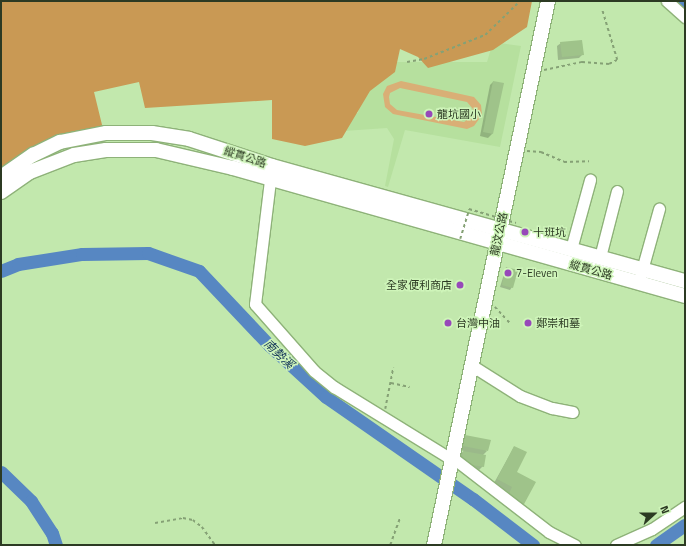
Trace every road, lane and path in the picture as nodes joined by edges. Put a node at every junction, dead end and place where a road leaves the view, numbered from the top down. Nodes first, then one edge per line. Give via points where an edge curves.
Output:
1 (520, 1) edge
2 (540, 1) edge
3 (548, 1) edge
4 (667, 1) edge
5 (602, 10) dead end
6 (685, 17) edge
7 (406, 62) dead end
8 (534, 73) junction
9 (518, 150) junction
10 (588, 160) dead end
11 (271, 172) junction
12 (1, 177) edge
13 (590, 180) dead end
14 (617, 191) dead end
15 (1, 192) edge
16 (659, 209) dead end
17 (516, 223) dead end
18 (495, 236) junction
19 (460, 239) dead end
20 (571, 250) junction
21 (600, 258) junction
22 (642, 269) junction
23 (685, 281) edge
24 (638, 284) junction
25 (685, 296) edge
26 (481, 307) junction
27 (510, 323) dead end
28 (472, 339) junction
29 (471, 365) junction
30 (393, 368) dead end
31 (391, 383) junction
32 (410, 387) dead end
33 (573, 412) dead end
34 (383, 416) junction
35 (448, 461) junction
36 (685, 507) edge
37 (437, 512) junction
38 (400, 518) dead end
39 (155, 523) dead end
40 (215, 545) edge
41 (390, 545) edge
42 (427, 545) edge
43 (434, 545) edge
44 (575, 545) edge
45 (616, 545) edge

1 - 7 path via 485,35 424,59
2 - 18 main road, 龍汶公路
3 - 8 main road, 龍汶公路
4 - 6 street
5 - 8 path via 617,60 608,64 582,62
8 - 9 main road, 龍汶公路
9 - 10 path via 541,152 564,162
9 - 18 main road, 龍汶公路
11 - 12 main road, 縱貫公路 via 189,139 152,133 106,133 60,142 33,155
11 - 15 main road, 縱貫公路 via 175,154 123,149 74,155 30,172
11 - 18 main road, 縱貫公路
11 - 34 street via 255,304 314,371 334,387
13 - 20 street
14 - 21 street
16 - 22 street
17 - 19 path, bridge via 469,209
18 - 20 main road, 縱貫公路
18 - 24 main road, 縱貫公路
18 - 26 main road, 龍汶公路
20 - 21 main road, 縱貫公路
21 - 22 main road, 縱貫公路
22 - 23 main road, 縱貫公路
22 - 24 street
24 - 25 main road, 縱貫公路
26 - 27 path via 489,300
26 - 28 main road, 龍汶公路
28 - 29 main road, 龍汶公路
28 - 35 main road, 龍汶公路
29 - 33 street via 520,396 552,408
29 - 35 main road, 龍汶公路
30 - 31 path
31 - 32 path
31 - 34 path
34 - 35 street
35 - 37 main road
35 - 44 street via 549,532
36 - 45 street via 652,530
37 - 42 main road
37 - 43 main road
38 - 41 path
39 - 40 path via 193,520 202,527

